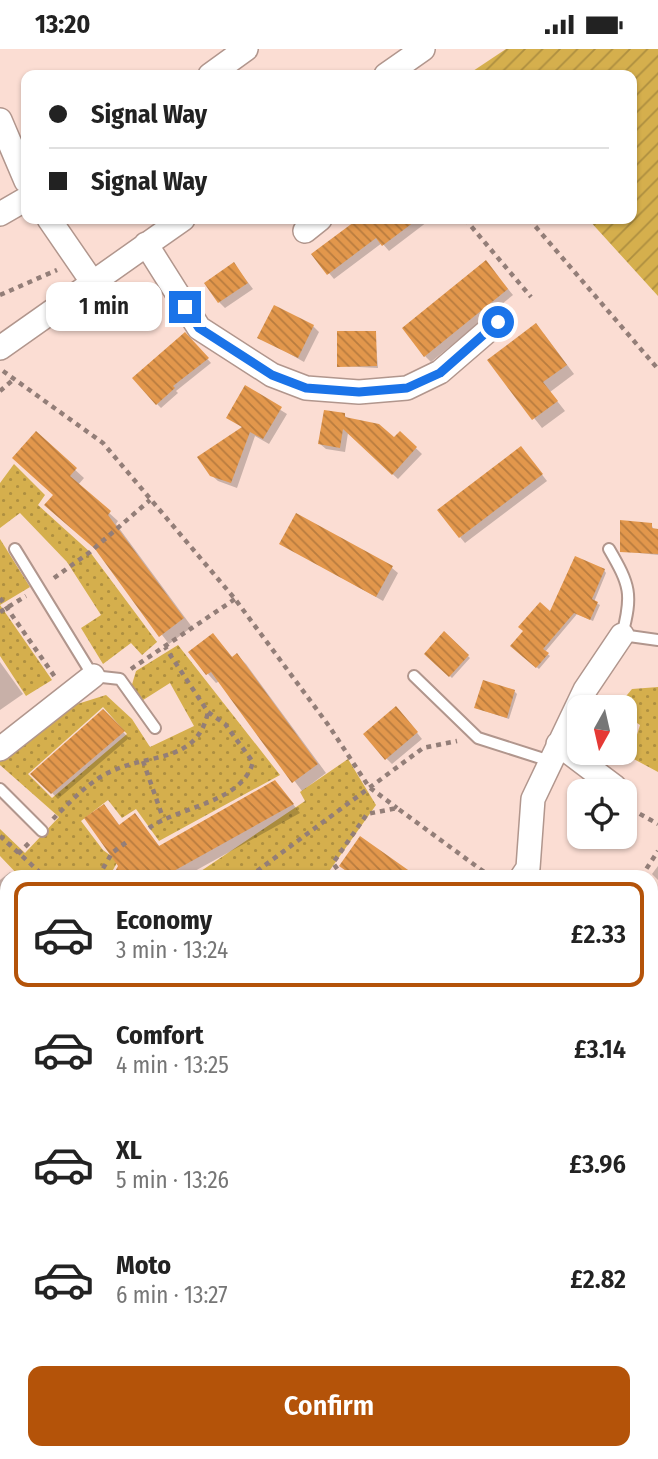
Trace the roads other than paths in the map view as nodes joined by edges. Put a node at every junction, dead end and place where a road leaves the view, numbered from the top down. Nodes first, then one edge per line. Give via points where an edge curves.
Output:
1 (423, 49) edge
2 (240, 62) edge
3 (222, 70) edge
4 (393, 70) edge
5 (0, 120) edge
6 (19, 145) edge
7 (21, 202) edge
8 (0, 214) edge
9 (52, 224) edge
10 (176, 224) edge
11 (146, 244) junction
12 (93, 283) junction
13 (498, 322) dead end
14 (0, 348) edge
15 (15, 549) dead end
16 (609, 549) dead end
17 (622, 635) junction
18 (658, 640) edge
19 (93, 676) junction
20 (414, 676) dead end
21 (155, 728) dead end
22 (0, 749) edge
23 (554, 753) junction
24 (601, 779) edge
25 (0, 789) edge
26 (42, 831) road end
27 (530, 870) edge

1 - 4 street
2 - 3 street
5 - 6 street
7 - 8 street
9 - 12 street
10 - 11 street
11 - 12 street
11 - 13 street via 199,328 272,375 306,388 359,392 407,388 440,373
12 - 14 street
15 - 19 lane
16 - 17 lane via 624,575 631,603
17 - 18 lane
17 - 23 street via 585,690
19 - 21 lane via 120,679
19 - 22 street
20 - 23 lane via 478,738
23 - 24 street
23 - 27 street via 533,799
25 - 26 lane

